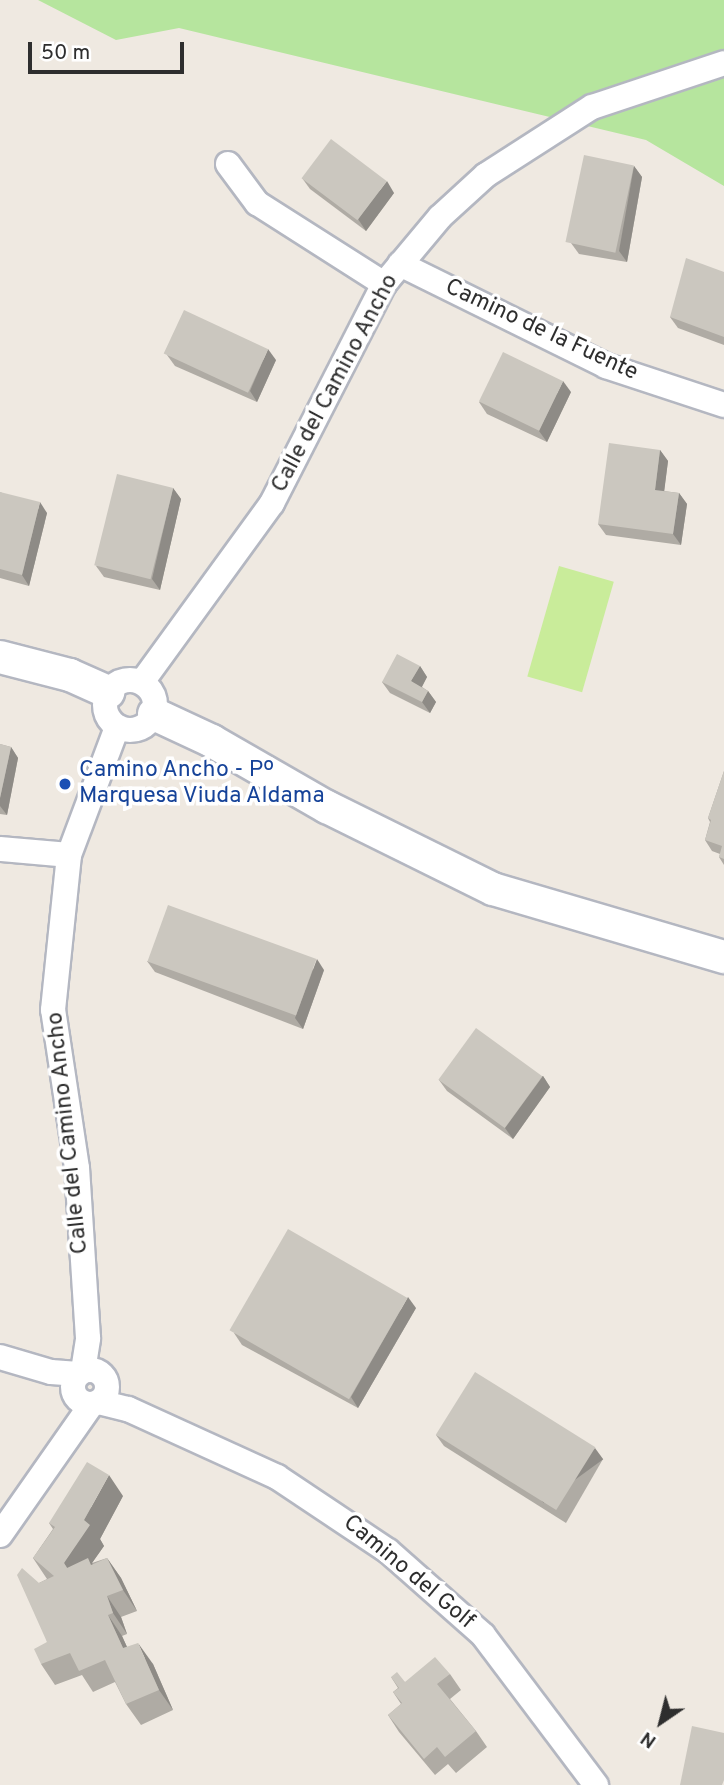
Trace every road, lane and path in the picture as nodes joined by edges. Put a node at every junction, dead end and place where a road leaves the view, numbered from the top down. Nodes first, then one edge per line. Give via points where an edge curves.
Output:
1 (724, 63) edge
2 (228, 164) dead end
3 (400, 264) junction
4 (384, 284) junction
5 (724, 405) edge
6 (0, 657) edge
7 (142, 682) junction
8 (108, 692) junction
9 (155, 714) junction
10 (117, 727) junction
11 (0, 849) edge
12 (69, 855) junction
13 (724, 957) edge
14 (0, 1357) edge
15 (89, 1388) junction
16 (0, 1535) edge
17 (596, 1785) edge

1 - 3 street, Calle del Camino Ancho via 592,107 486,176 440,216
2 - 4 street via 257,203
3 - 4 street, Calle del Camino Ancho
3 - 5 street, Camino de la Fuente via 606,366
4 - 7 street, Calle del Camino Ancho via 272,503
6 - 8 street via 70,675
7 - 8 street via 120,682
7 - 9 street via 155,696
8 - 10 street via 106,711
9 - 10 street via 143,727
9 - 13 street via 493,890
10 - 12 street, Calle del Camino Ancho
11 - 12 street
12 - 15 street, Calle del Camino Ancho via 53,1010 78,1168
14 - 15 street
15 - 16 street via 62,1442
15 - 17 street, Camino del Golf via 277,1476 388,1551 483,1635

